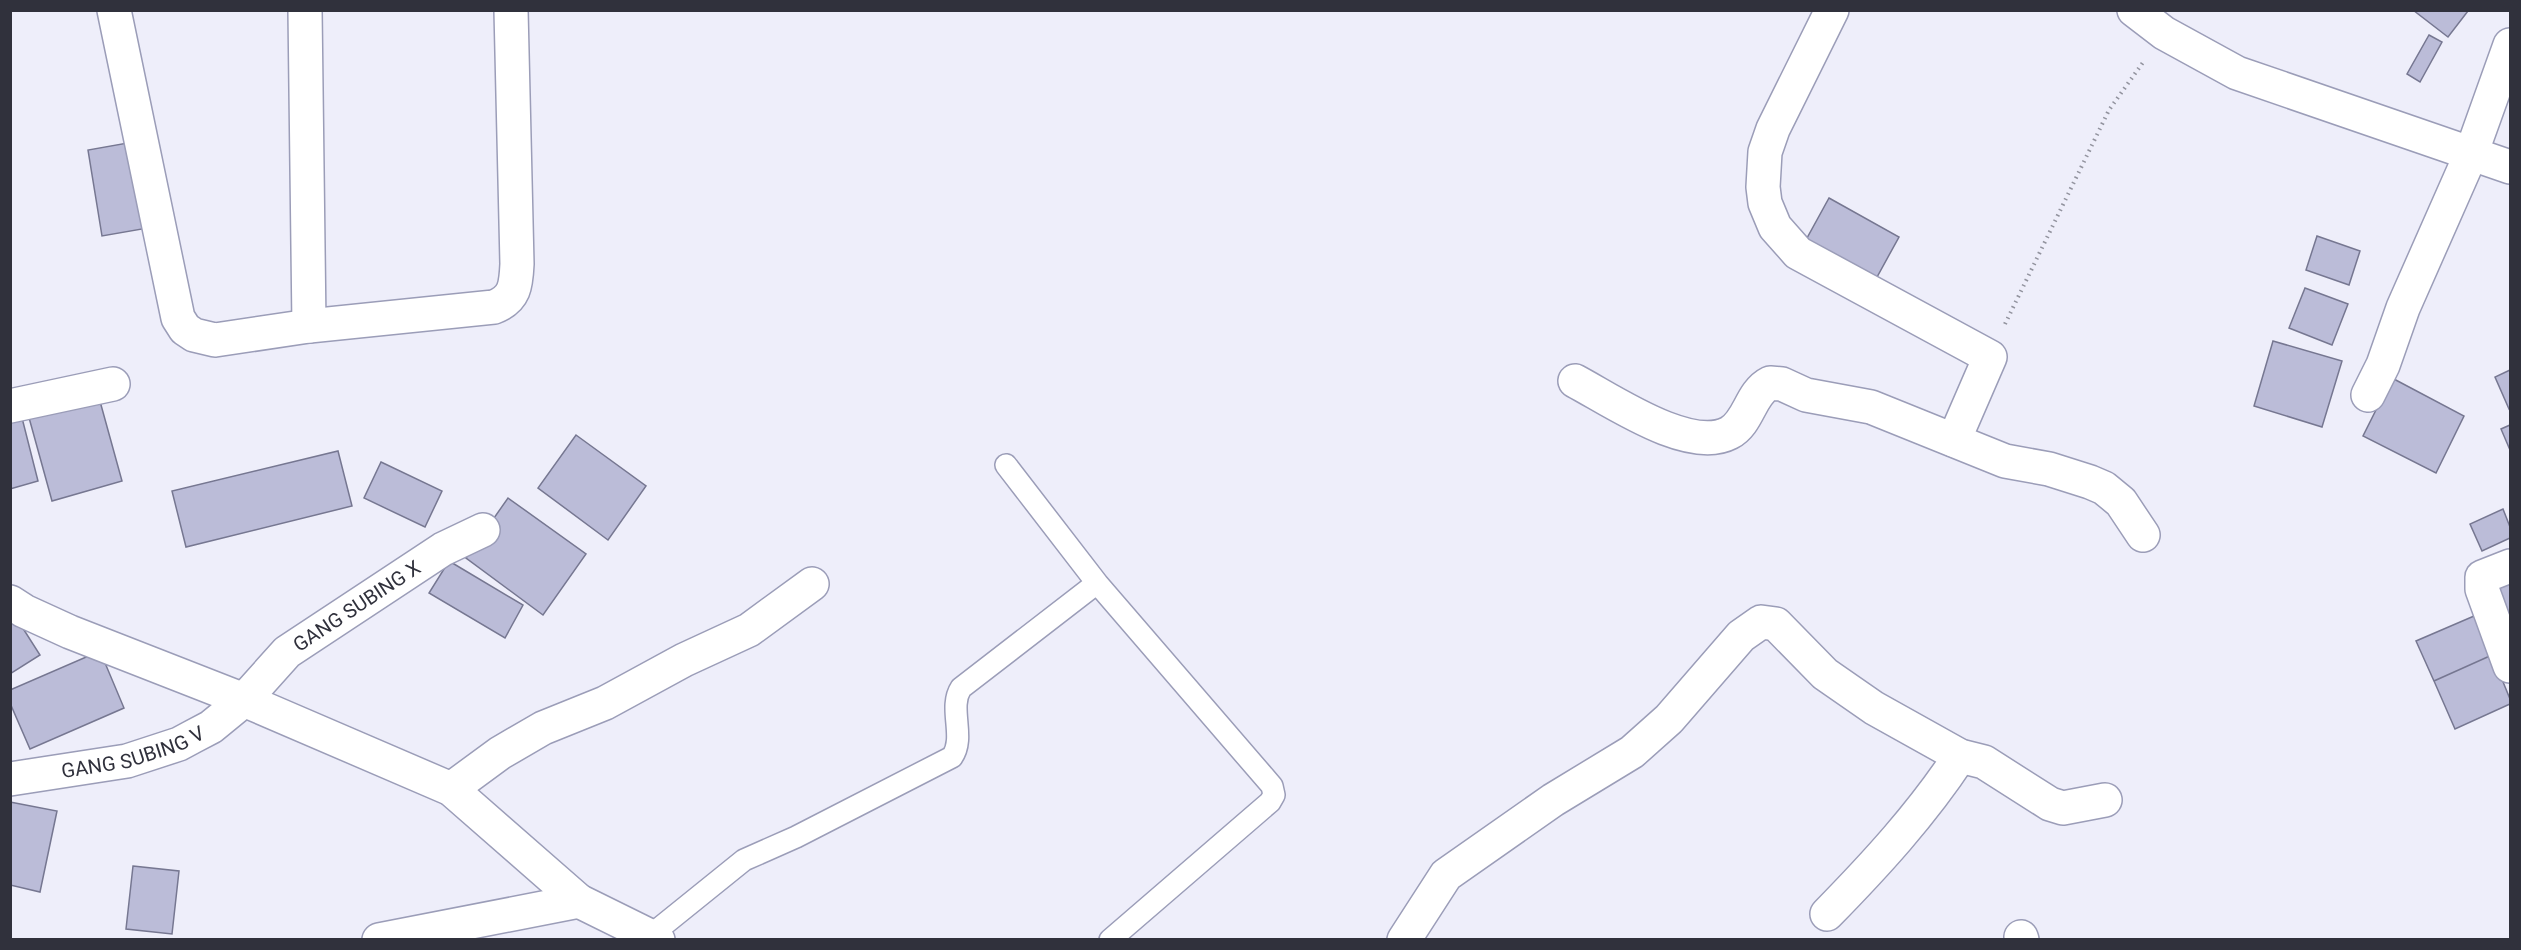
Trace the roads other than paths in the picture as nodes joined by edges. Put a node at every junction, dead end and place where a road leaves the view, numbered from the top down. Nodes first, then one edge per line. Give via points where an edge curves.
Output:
1 (114, 10) edge
2 (305, 10) edge
3 (511, 10) edge
4 (1832, 10) edge
5 (2134, 10) edge
6 (2511, 45) edge
7 (2471, 154) junction
8 (2511, 167) edge
9 (309, 326) junction
10 (1575, 381) dead end
11 (113, 384) dead end
12 (2368, 395) dead end
13 (10, 405) edge
14 (1954, 440) junction
15 (1006, 465) dead end
16 (483, 530) dead end
17 (2143, 535) dead end
18 (2511, 566) edge
19 (1097, 583) junction
20 (812, 584) dead end
21 (10, 602) edge
22 (2511, 666) edge
23 (244, 700) junction
24 (1960, 756) junction
25 (10, 779) edge
26 (451, 789) junction
27 (2105, 800) dead end
28 (579, 901) junction
29 (1827, 914) dead end
30 (655, 938) edge
31 (379, 939) edge
32 (1110, 939) edge
33 (1404, 939) edge

1 - 9 street via 178,318 194,335 215,340
2 - 9 street
3 - 9 street via 517,264 510,298 494,308
4 - 14 street via 1765,152 1762,187 1770,217 1798,253 1990,357
5 - 7 street via 2164,33 2237,73
6 - 7 street
7 - 8 street
7 - 12 street
10 - 14 street via 1669,430 1694,437 1729,433 1760,390 1775,382 1806,395 1871,408
11 - 13 street
14 - 17 street via 2005,461 2074,476 2104,489 2121,502
15 - 19 lane
16 - 23 street, GANG SUBING X via 443,549 287,652
18 - 22 street via 2482,577 2482,589
19 - 30 lane via 961,688 956,699 956,749 952,757 744,860
19 - 32 lane via 1272,786 1275,795
20 - 26 street via 749,630 605,703 543,728
21 - 23 street via 70,632
23 - 25 street, GANG SUBING V via 211,727 179,744 127,761
23 - 26 street
24 - 27 street via 1984,762 2050,804 2063,808
24 - 29 street via 1908,826
24 - 33 street via 1874,708 1825,674 1776,624 1761,622 1742,636 1669,720 1632,752 1553,800 1446,875
26 - 28 street
28 - 30 street
28 - 31 street

